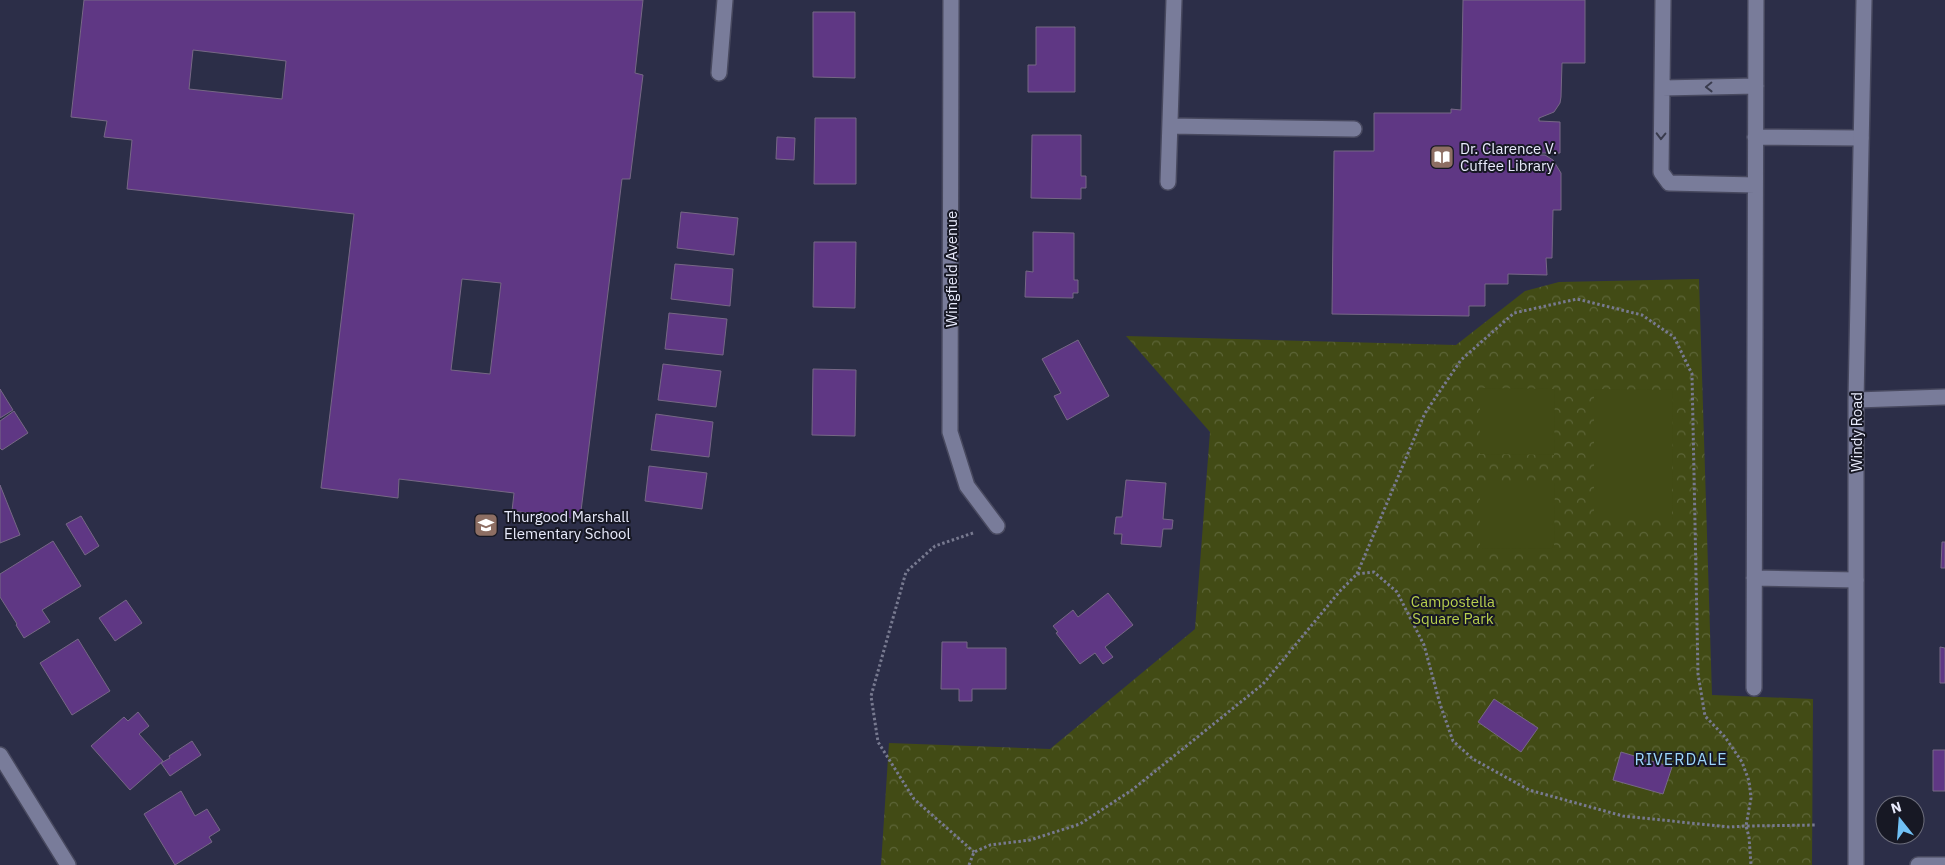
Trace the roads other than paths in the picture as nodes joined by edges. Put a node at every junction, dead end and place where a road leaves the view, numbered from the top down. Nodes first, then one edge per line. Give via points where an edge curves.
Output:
1 (725, 0) edge
2 (952, 0) edge
3 (1174, 0) edge
4 (1663, 0) edge
5 (1756, 0) edge
6 (1864, 0) edge
7 (719, 73) dead end
8 (1756, 86) junction
9 (1662, 88) junction
10 (1170, 126) junction
11 (1354, 128) dead end
12 (1755, 137) junction
13 (1861, 138) junction
14 (1168, 182) dead end
15 (1755, 185) junction
16 (1945, 397) edge
17 (1856, 400) junction
18 (997, 526) road end
19 (1754, 578) junction
20 (1856, 580) junction
21 (1754, 688) dead end
22 (0, 755) edge
23 (68, 865) edge
24 (1856, 865) edge
25 (1918, 865) edge
26 (1945, 865) edge

1 - 7 street
2 - 18 street, Wingfield Avenue via 950,432 967,486
3 - 10 street
4 - 9 street
5 - 8 street
6 - 13 street, Windy Road
8 -> 9 street
8 - 12 street
9 -> 15 street via 1661,172 1669,183
10 - 11 street
10 - 14 street
12 - 13 street
12 - 15 street
13 - 17 street, Windy Road
15 - 19 street
16 - 17 street
17 - 20 street, Windy Road
19 - 20 street
19 - 21 street
20 - 24 street, Windy Road
22 - 23 street
25 - 26 street

